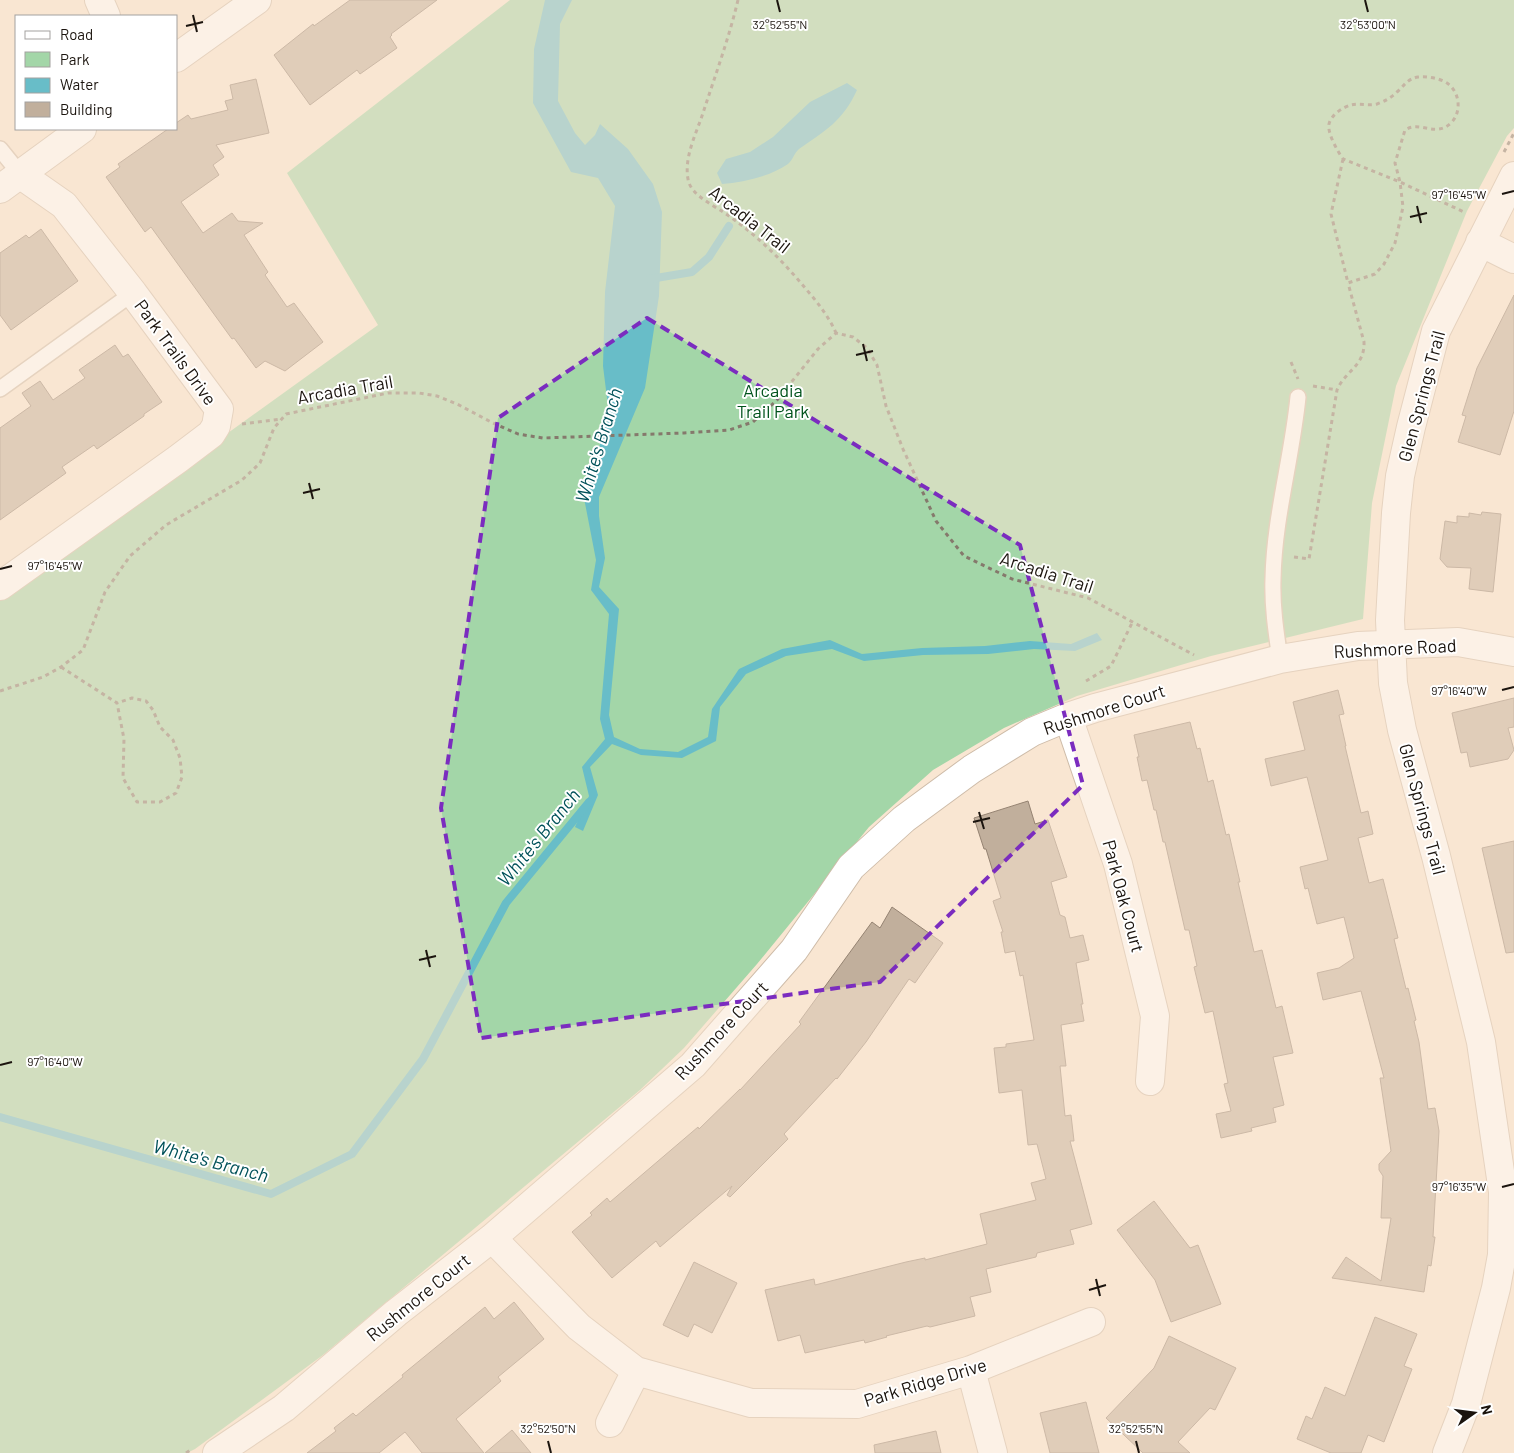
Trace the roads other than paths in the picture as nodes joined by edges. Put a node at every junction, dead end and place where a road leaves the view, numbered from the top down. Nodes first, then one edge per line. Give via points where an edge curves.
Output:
1 (99, 0) edge
2 (257, 0) edge
3 (106, 15) edge
4 (178, 57) edge
5 (81, 130) edge
6 (0, 149) edge
7 (1514, 176) edge
8 (10, 182) edge
9 (1480, 242) junction
10 (1514, 259) edge
11 (133, 293) junction
12 (0, 389) edge
13 (1299, 390) road end
14 (0, 586) edge
15 (1392, 645) junction
16 (1514, 652) edge
17 (1280, 659) junction
18 (1218, 675) joint
19 (1068, 717) junction
20 (1150, 1081) dead end
21 (492, 1238) junction
22 (1091, 1322) dead end
23 (636, 1370) junction
24 (971, 1370) junction
25 (610, 1423) dead end
26 (206, 1450) edge
27 (993, 1453) edge
28 (1447, 1453) edge

1 - 3 street
2 - 4 street
5 - 8 street
6 - 8 lane
7 - 9 street, Glen Springs Trail
8 - 11 street, Park Trails Drive via 64,205
9 - 10 street
9 - 15 street, Glen Springs Trail via 1436,331 1400,476 1390,620
11 - 12 lane
11 - 14 street, Park Trails Drive via 219,409 216,426 211,434 178,459
13 - 17 lane via 1276,535 1274,620
15 - 16 street, Rushmore Road via 1458,642
15 - 17 street, Rushmore Road via 1358,646
15 - 28 street, Glen Springs Trail via 1393,683 1402,730 1481,1042 1503,1192 1502,1255 1496,1288 1466,1404
17 - 18 street, Rushmore Road
18 - 19 street, Rushmore Court
19 - 20 street, Park Oak Court via 1118,864 1155,1016
19 - 21 street, Rushmore Court via 1032,732 972,769 904,819 852,867 794,950 693,1065
21 - 23 street, Park Ridge Drive via 579,1327
21 - 26 street, Rushmore Court via 396,1313 284,1408
22 - 24 street, Park Ridge Drive
23 - 24 street, Park Ridge Drive via 750,1403 857,1404
23 - 25 street
24 - 27 street

